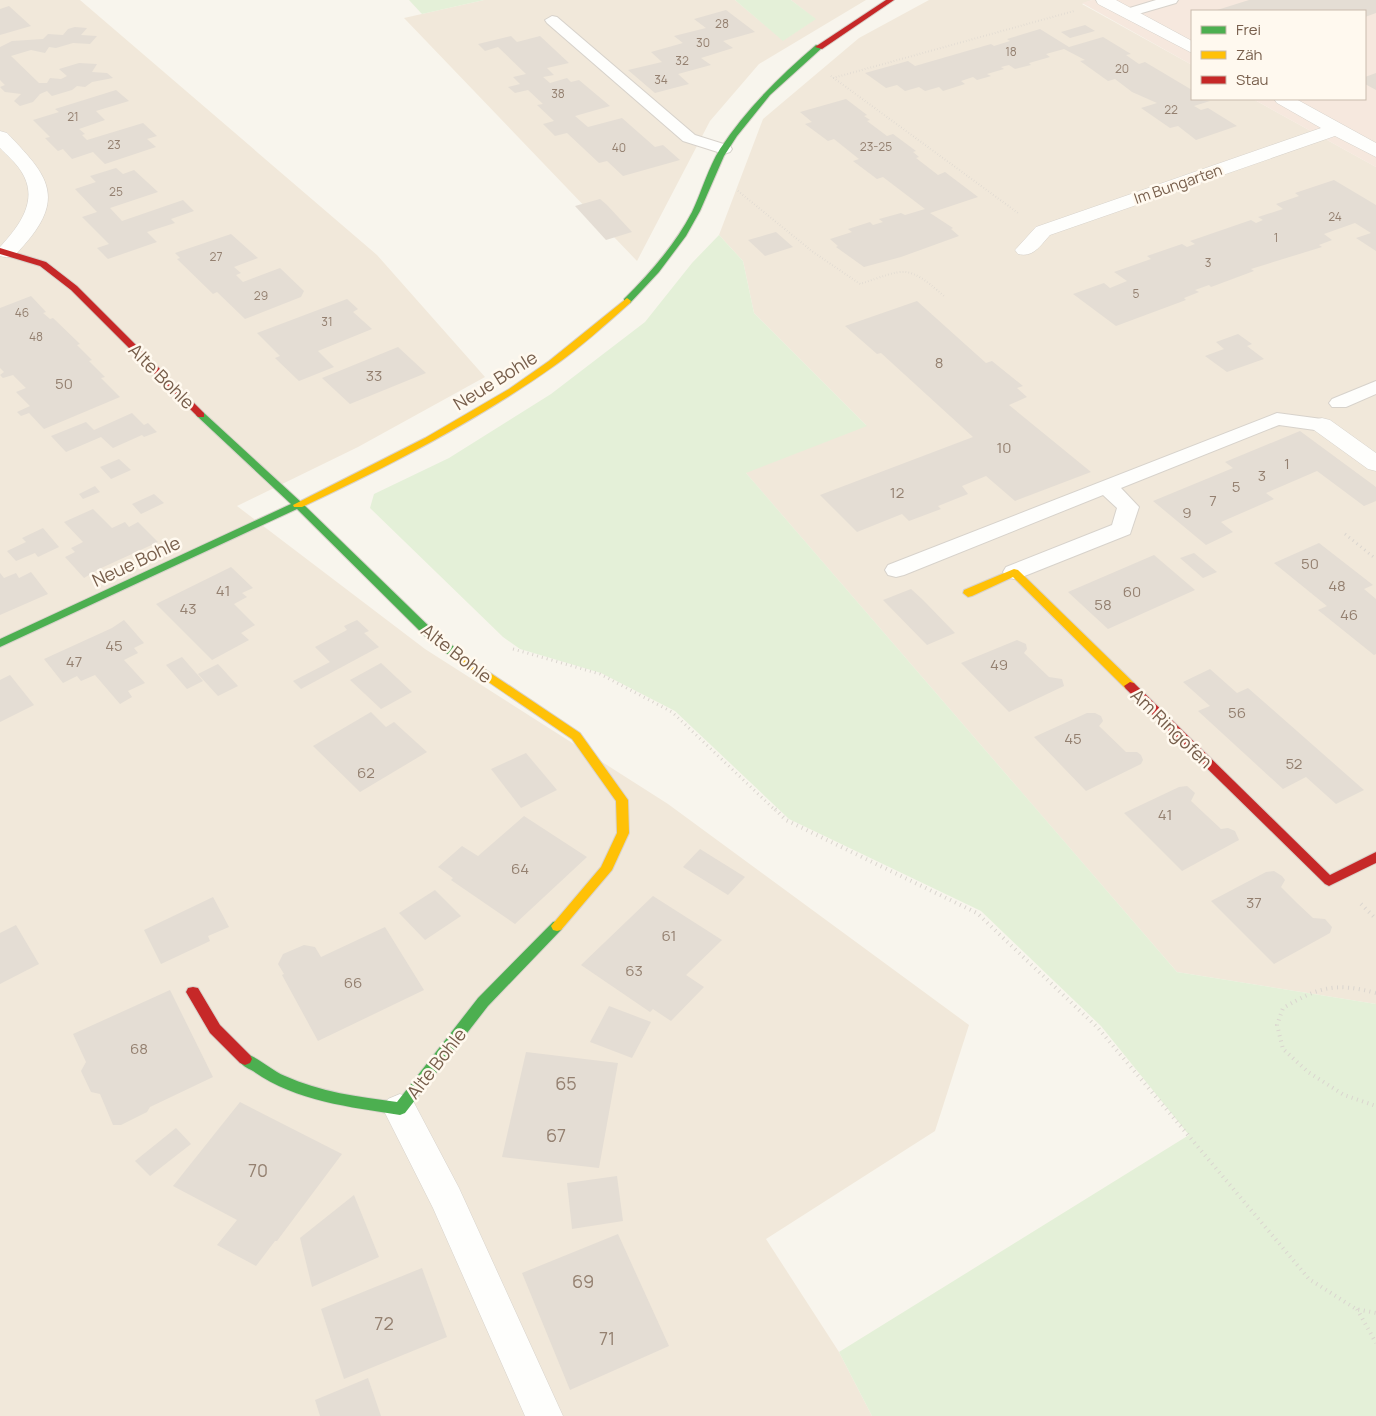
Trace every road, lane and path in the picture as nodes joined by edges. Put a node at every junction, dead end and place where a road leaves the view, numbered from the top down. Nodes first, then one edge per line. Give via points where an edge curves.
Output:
1 (891, 0) edge
2 (1104, 0) edge
3 (1171, 0) edge
4 (1080, 10) dead end
5 (1128, 13) junction
6 (552, 20) dead end
7 (1191, 47) edge
8 (798, 62) junction
9 (833, 78) junction
10 (1285, 100) edge
11 (1338, 129) junction
12 (0, 137) edge
13 (724, 149) junction
14 (1376, 151) edge
15 (708, 177) junction
16 (1043, 231) junction
17 (1025, 250) dead end
18 (4, 252) edge
19 (944, 296) dead end
20 (1376, 387) edge
21 (1339, 403) dead end
22 (1322, 425) joint
23 (1376, 464) edge
24 (1107, 487) junction
25 (298, 505) junction
26 (1345, 534) dead end
27 (1376, 559) edge
28 (896, 570) dead end
29 (1014, 572) junction
30 (968, 593) dead end
31 (0, 643) edge
32 (510, 649) dead end
33 (1376, 857) edge
34 (193, 992) dead end
35 (1376, 993) edge
36 (1376, 1106) edge
37 (400, 1109) junction
38 (1356, 1309) junction
39 (1376, 1313) edge
40 (1376, 1343) edge
41 (544, 1416) edge

1 - 8 street, Neue Bohle via 854,21
2 - 5 street
3 - 5 lane
4 - 9 path
5 - 7 street
6 - 13 lane via 688,138
8 - 9 path
8 - 13 street, Neue Bohle via 759,101
9 - 16 path
10 - 11 street
11 - 14 street
11 - 16 street, Im Bungarten
12 - 18 street via 31,170 39,196 30,226
13 - 15 street, Neue Bohle
15 - 19 path via 740,192 814,252 860,284 902,270 921,276
15 - 25 street, Neue Bohle via 696,212 664,259 622,307 567,354 496,404 373,470
16 - 17 street, Im Bungarten
18 - 25 street, Alte Bohle via 43,264 74,288 169,385
20 - 21 lane
22 - 23 street
22 - 24 lane via 1277,419
24 - 28 lane
24 - 29 lane via 1128,507 1122,529
25 - 31 street, Neue Bohle
25 - 37 street, Alte Bohle via 436,640 576,736 622,800 623,833 606,870 579,903 483,1002
26 - 27 path
29 - 30 street
29 - 33 street, Am Ringofen via 1329,882
32 - 38 path via 600,674 672,712 786,820 977,913 1098,1028 1309,1279
34 - 37 street, Alte Bohle via 219,1034 256,1070 308,1094
35 - 36 path via 1351,986 1312,991 1283,1008 1276,1025 1283,1049 1308,1072 1344,1096
37 - 41 street, Alte Bohle via 447,1200
38 - 39 path
38 - 40 path

